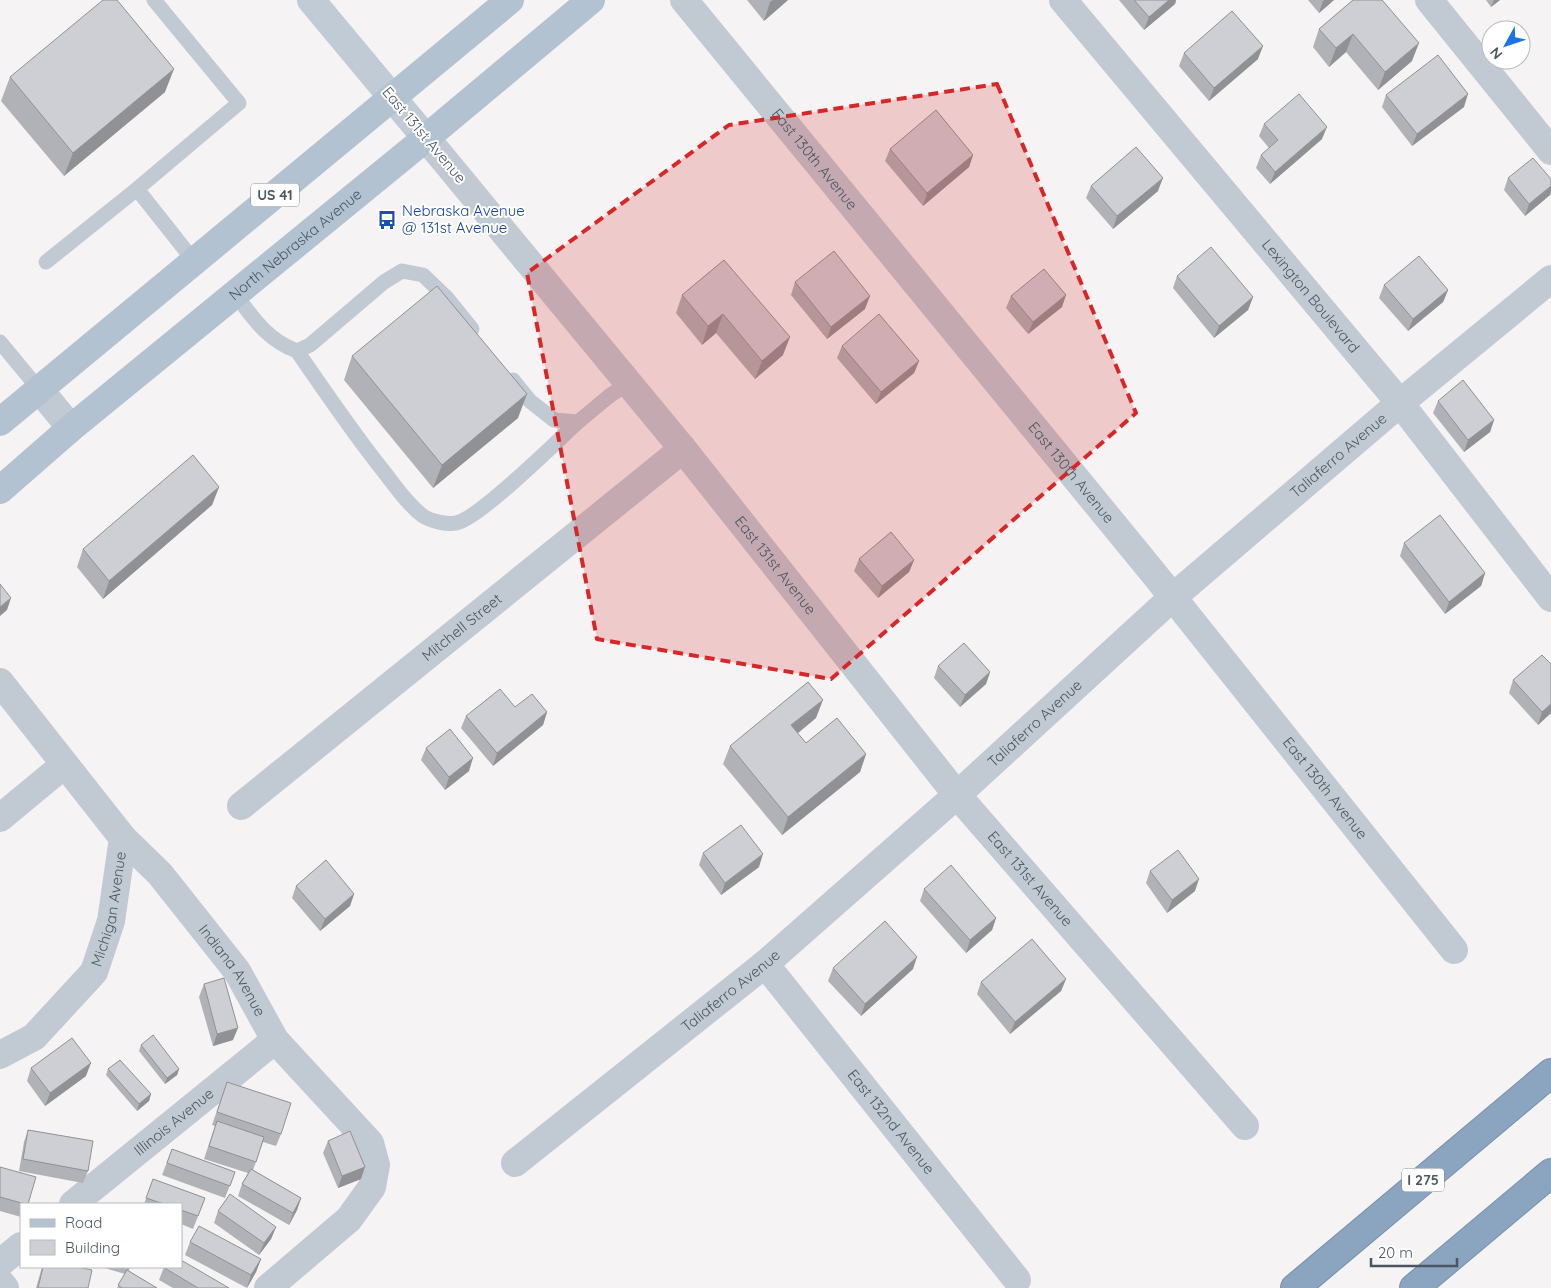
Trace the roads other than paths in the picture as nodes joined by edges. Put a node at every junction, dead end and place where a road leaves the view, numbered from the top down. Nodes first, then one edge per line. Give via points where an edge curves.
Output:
1 (154, 0) edge
2 (311, 0) edge
3 (510, 0) edge
4 (591, 0) edge
5 (684, 0) edge
6 (1063, 0) edge
7 (1429, 0) edge
8 (393, 98) junction
9 (426, 138) junction
10 (1551, 151) edge
11 (137, 189) junction
12 (194, 261) junction
13 (46, 262) dead end
14 (1551, 279) edge
15 (235, 294) junction
16 (0, 342) edge
17 (482, 342) edge
18 (297, 350) junction
19 (506, 371) edge
20 (628, 383) junction
21 (38, 388) junction
22 (1400, 403) junction
23 (0, 422) edge
24 (578, 422) junction
25 (71, 428) junction
26 (683, 449) junction
27 (0, 490) edge
28 (1173, 597) junction
29 (1551, 598) edge
30 (0, 682) edge
31 (64, 765) junction
32 (957, 796) junction
33 (241, 806) dead end
34 (0, 818) edge
35 (123, 838) junction
36 (1454, 950) dead end
37 (765, 964) junction
38 (276, 1040) junction
39 (0, 1055) edge
40 (1551, 1073) edge
41 (1245, 1126) dead end
42 (514, 1163) dead end
43 (1551, 1173) edge
44 (74, 1203) edge
45 (20, 1247) edge
46 (0, 1263) edge
47 (1017, 1280) dead end
48 (0, 1282) edge
49 (5, 1288) edge
50 (268, 1288) edge
51 (1295, 1288) edge
52 (1414, 1288) edge

1 - 11 lane via 239,104
2 - 8 street, East 131st Avenue
3 - 8 main road, US 41
4 - 9 main road, North Nebraska Avenue
5 - 28 street, East 130th Avenue
6 - 22 street, Lexington Boulevard
7 - 10 street
8 - 9 street, East 131st Avenue
8 - 12 main road, US 41
9 - 15 main road, North Nebraska Avenue
9 - 20 street, East 131st Avenue
11 - 12 lane
11 - 13 lane
12 - 21 main road, US 41
14 - 22 street, Taliaferro Avenue
15 - 18 lane via 273,340
15 - 25 main road, North Nebraska Avenue
16 - 21 lane
17 - 18 lane via 447,298 423,275 402,271 384,282 310,346
18 - 24 lane via 355,434 402,494 424,517 444,523 456,523 472,517
19 - 24 lane via 530,401 554,420
20 - 24 lane
20 - 26 street, East 131st Avenue
21 - 23 main road, US 41
21 - 25 street
22 - 28 street, Taliaferro Avenue
22 - 29 street, Lexington Boulevard
25 - 27 main road, North Nebraska Avenue
26 - 32 street, East 131st Avenue
26 - 33 street, Mitchell Street
28 - 32 street, Taliaferro Avenue
28 - 36 street, East 130th Avenue
30 - 31 street, Indiana Avenue
31 - 34 street
31 - 35 street, Indiana Avenue
32 - 37 street, Taliaferro Avenue
32 - 41 street, East 131st Avenue
35 - 38 street, Indiana Avenue via 160,874 237,971
35 - 39 street, Michigan Avenue via 111,921 94,972 34,1037
37 - 42 street, Taliaferro Avenue
37 - 47 street, East 132nd Avenue
38 - 44 street, Illinois Avenue
38 - 50 street, Indiana Avenue via 370,1143 376,1166 372,1187 349,1219
40 - 51 highway, I 275
43 - 52 highway
45 - 46 street
48 - 49 street

